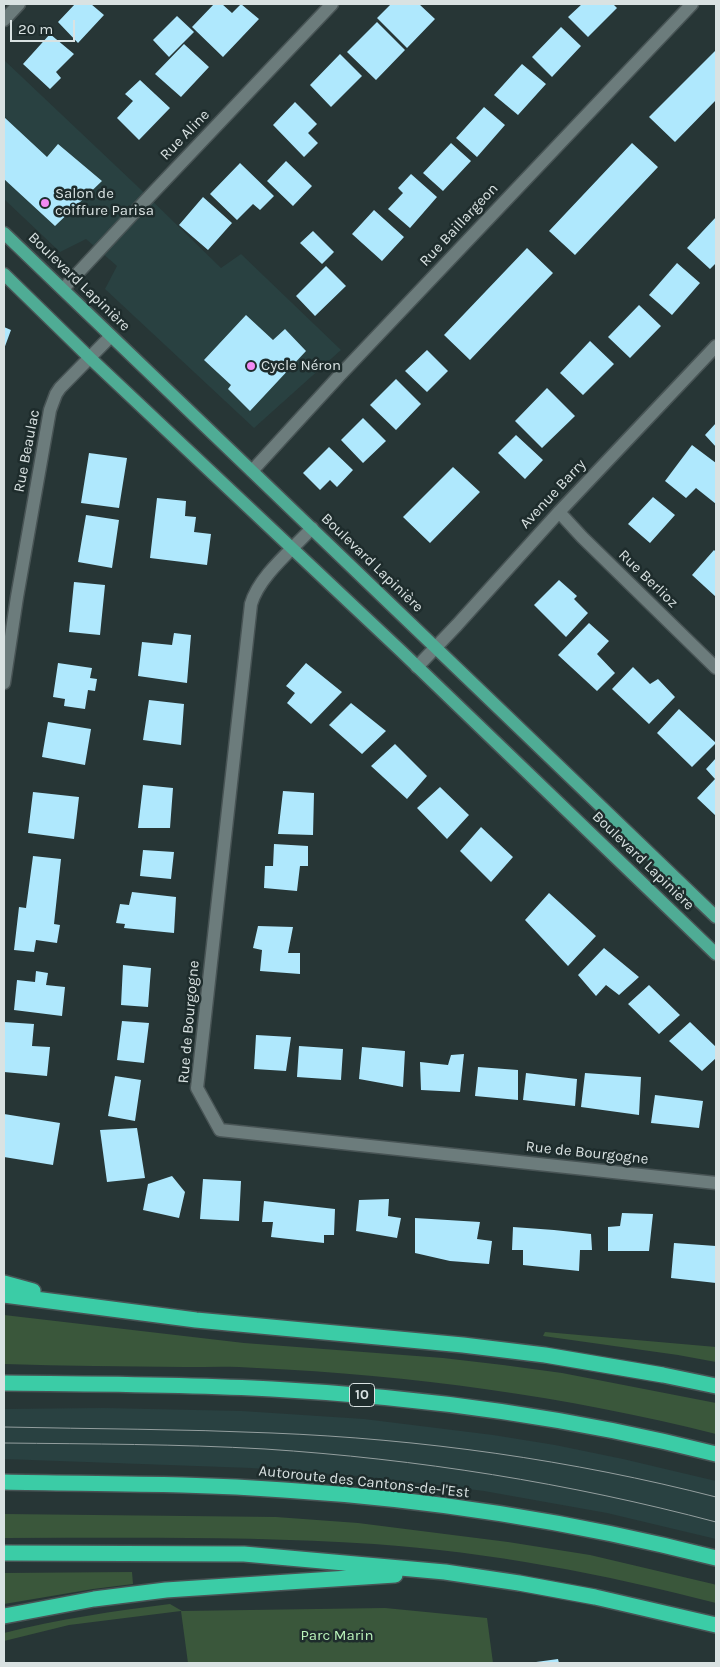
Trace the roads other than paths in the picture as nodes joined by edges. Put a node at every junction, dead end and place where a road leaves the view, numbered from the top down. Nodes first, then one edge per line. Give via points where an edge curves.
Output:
1 (19, 4) edge
2 (332, 4) edge
3 (692, 4) edge
4 (4, 20) edge
5 (4, 233) edge
6 (4, 274) edge
7 (63, 289) junction
8 (111, 336) junction
9 (716, 346) edge
10 (90, 358) junction
11 (252, 471) junction
12 (559, 512) junction
13 (312, 528) junction
14 (292, 550) junction
15 (436, 647) junction
16 (417, 667) junction
17 (716, 668) edge
18 (4, 683) edge
19 (716, 916) edge
20 (716, 954) edge
21 (716, 1183) edge
22 (4, 1283) edge
23 (4, 1295) edge
24 (78, 1304) junction
25 (4, 1383) edge
26 (716, 1386) edge
27 (716, 1454) edge
28 (4, 1482) edge
29 (4, 1553) edge
30 (716, 1558) edge
31 (445, 1572) junction
32 (4, 1616) edge
33 (716, 1625) edge

1 - 4 street
2 - 7 street, Rue Aline
3 - 11 street, Rue Baillargeon
5 - 7 main road, Boulevard Lapinière
6 - 10 main road, Boulevard Lapinière
7 - 8 main road, Boulevard Lapinière
8 - 10 street, Rue Beaulac
8 - 11 main road, Boulevard Lapinière
9 - 12 street, Avenue Barry
10 - 14 main road, Boulevard Lapinière
10 - 18 street, Rue Beaulac via 60,388 50,410
11 - 13 main road, Boulevard Lapinière
12 - 15 street, Avenue Barry
12 - 17 street, Rue Berlioz
13 - 14 street, Rue de Bourgogne
13 - 15 main road, Boulevard Lapinière
14 - 16 main road, Boulevard Lapinière
14 - 21 street, Rue de Bourgogne via 258,587 248,619 197,1088 220,1130
15 - 16 street, Avenue Barry
15 - 19 main road, Boulevard Lapinière
16 - 20 main road, Boulevard Lapinière
22 - 24 highway
23 - 24 highway
24 - 26 highway via 196,1320 545,1355
25 - 27 highway, 10 via 262,1388 398,1398 578,1424
28 - 30 highway, Autoroute des Cantons-de-l'Est via 258,1488 376,1498 544,1521
29 - 31 highway via 244,1554
31 - 32 highway via 166,1590 94,1599
31 - 33 highway via 595,1597

